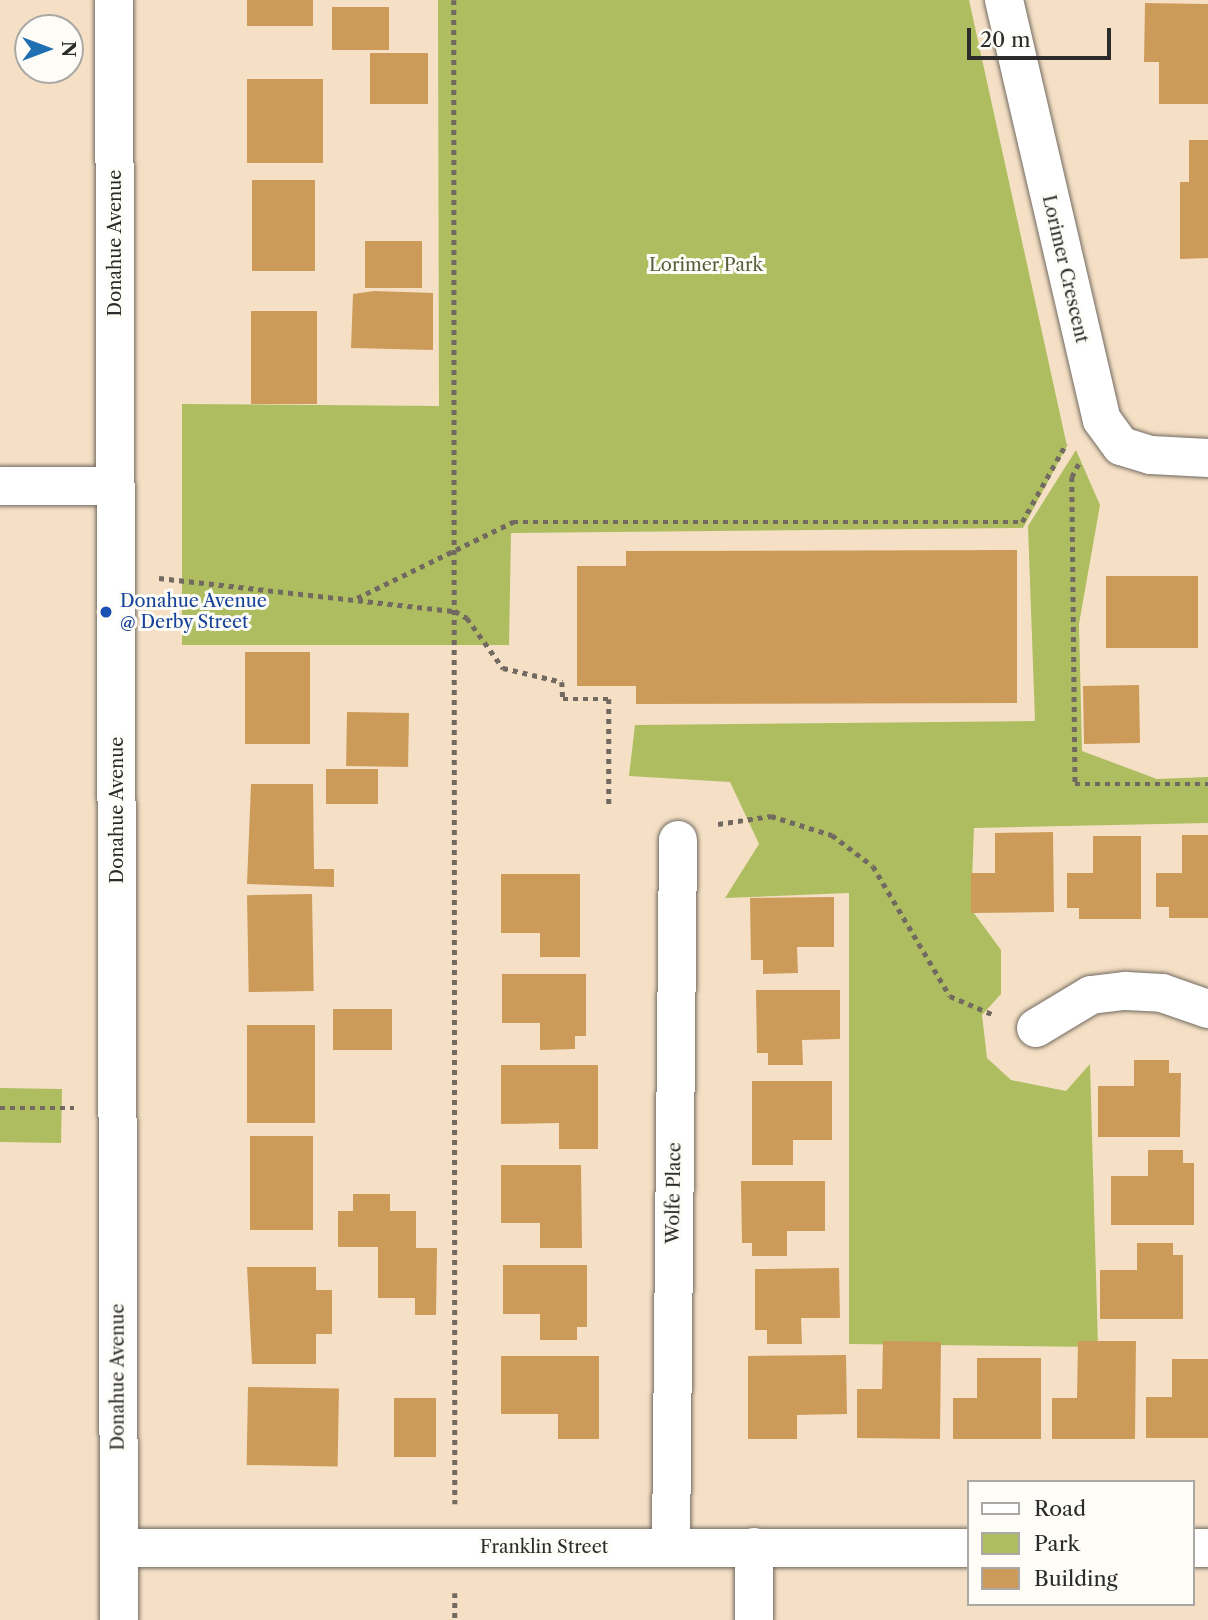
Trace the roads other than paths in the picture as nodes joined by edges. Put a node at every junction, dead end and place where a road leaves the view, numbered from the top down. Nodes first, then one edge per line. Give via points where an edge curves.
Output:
1 (114, 0) edge
2 (1004, 0) edge
3 (1208, 458) edge
4 (115, 485) junction
5 (0, 486) edge
6 (678, 840) road end
7 (1208, 1009) edge
8 (1037, 1028) road end
9 (671, 1546) junction
10 (754, 1547) junction
11 (119, 1548) junction
12 (967, 1548) edge
13 (119, 1620) edge
14 (754, 1620) edge

1 - 4 street, Donahue Avenue
2 - 3 street, Lorimer Crescent via 1101,416 1121,446 1151,455
4 - 5 street
4 - 11 street, Donahue Avenue
6 - 9 street, Wolfe Place
7 - 8 street via 1162,993 1126,990 1091,995
9 - 10 street, Franklin Street
9 - 11 street, Franklin Street
10 - 12 street, Franklin Street
10 - 14 street
11 - 13 street, Donahue Avenue

